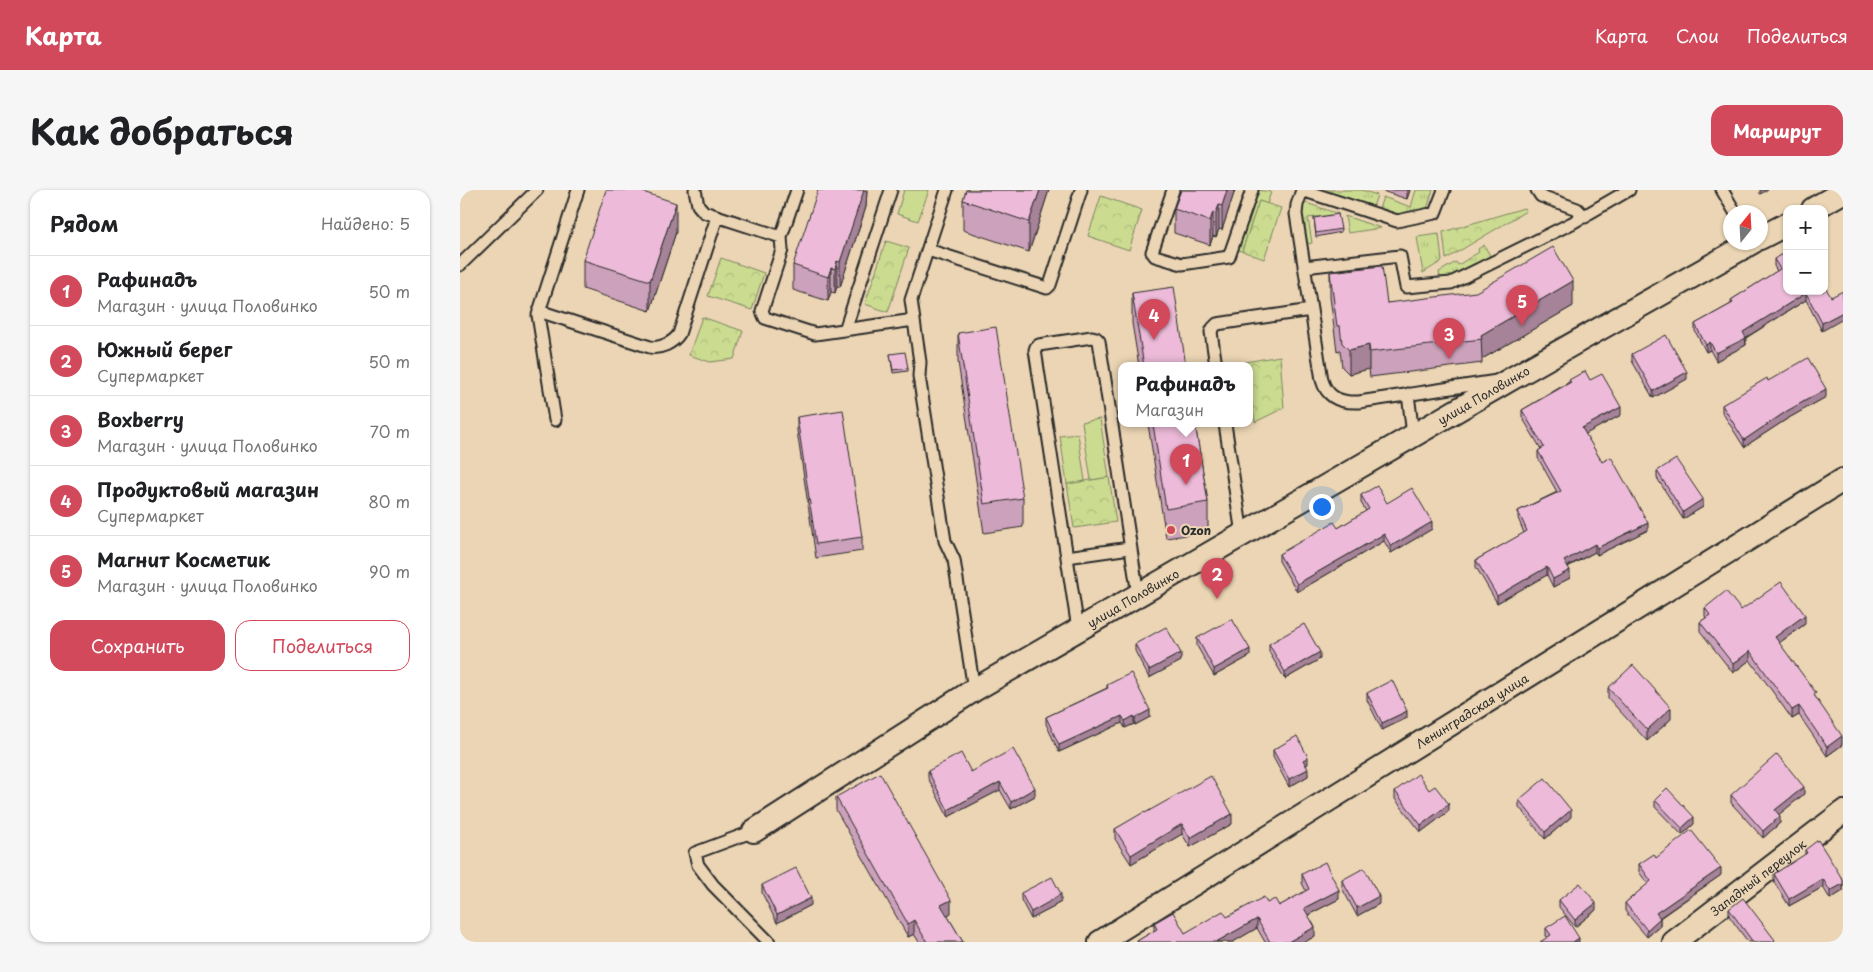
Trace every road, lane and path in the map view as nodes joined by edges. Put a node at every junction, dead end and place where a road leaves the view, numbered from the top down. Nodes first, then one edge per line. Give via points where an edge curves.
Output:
1 (537, 190) edge
2 (578, 190) edge
3 (694, 190) edge
4 (797, 190) edge
5 (892, 190) edge
6 (947, 190) edge
7 (1081, 190) edge
8 (1173, 190) edge
9 (1252, 190) edge
10 (1302, 190) edge
11 (1444, 190) edge
12 (1537, 190) edge
13 (1628, 190) edge
14 (1722, 190) edge
15 (1843, 192) edge
16 (1731, 205) edge
17 (1820, 205) edge
18 (717, 217) junction
19 (1585, 217) junction
20 (1783, 226) edge
21 (1768, 234) edge
22 (781, 238) junction
23 (928, 250) junction
24 (1741, 250) edge
25 (460, 265) edge
26 (1304, 267) junction
27 (1311, 310) junction
28 (538, 311) junction
29 (914, 320) junction
30 (845, 330) junction
31 (1215, 362) edge
32 (1511, 379) junction
33 (1408, 394) junction
34 (555, 420) dead end
35 (1225, 427) edge
36 (1413, 435) junction
37 (1843, 480) edge
38 (1242, 534) junction
39 (1130, 548) junction
40 (1067, 557) junction
41 (1138, 595) junction
42 (1078, 629) junction
43 (974, 690) junction
44 (1839, 823) edge
45 (754, 831) joint
46 (769, 942) edge
47 (1100, 942) edge
48 (1674, 942) edge

1 - 25 lane
2 - 28 lane
3 - 18 lane via 699,209
4 - 22 lane
5 - 30 lane
6 - 23 lane
7 - 23 lane via 1047,288
8 - 9 lane via 1152,252 1155,256 1182,264 1229,257
10 - 11 lane via 1397,221 1435,213
10 - 26 lane via 1296,209
12 - 19 lane via 1541,196 1577,209
13 - 19 lane
14 - 16 lane
15 - 17 street
18 - 22 lane
18 - 28 lane via 679,334 673,341 661,347 650,347
19 - 26 lane via 1451,283 1406,287 1400,256
20 - 21 street
22 - 30 lane via 782,250 762,315 815,334
23 - 29 lane via 911,300
24 - 32 street, улица Половинко
26 - 27 lane
27 - 31 lane via 1217,324 1211,332
27 - 33 lane via 1324,389 1331,396 1349,402
28 - 34 lane
29 - 30 lane
29 - 43 lane via 919,376 945,541 954,560
32 - 33 lane
32 - 36 street, улица Половинко
33 - 36 lane
35 - 38 lane
36 - 38 street, улица Половинко
37 - 47 street, Ленинградская улица
38 - 41 street, улица Половинко
39 - 40 lane
39 - 40 lane via 1099,341 1092,337 1039,345 1035,350
39 - 41 lane
40 - 42 lane
41 - 42 street, улица Половинко
42 - 43 street, улица Половинко
43 - 45 street, улица Половинко
44 - 48 street, Западный переулок
45 - 46 lane via 695,853 698,865 713,885

